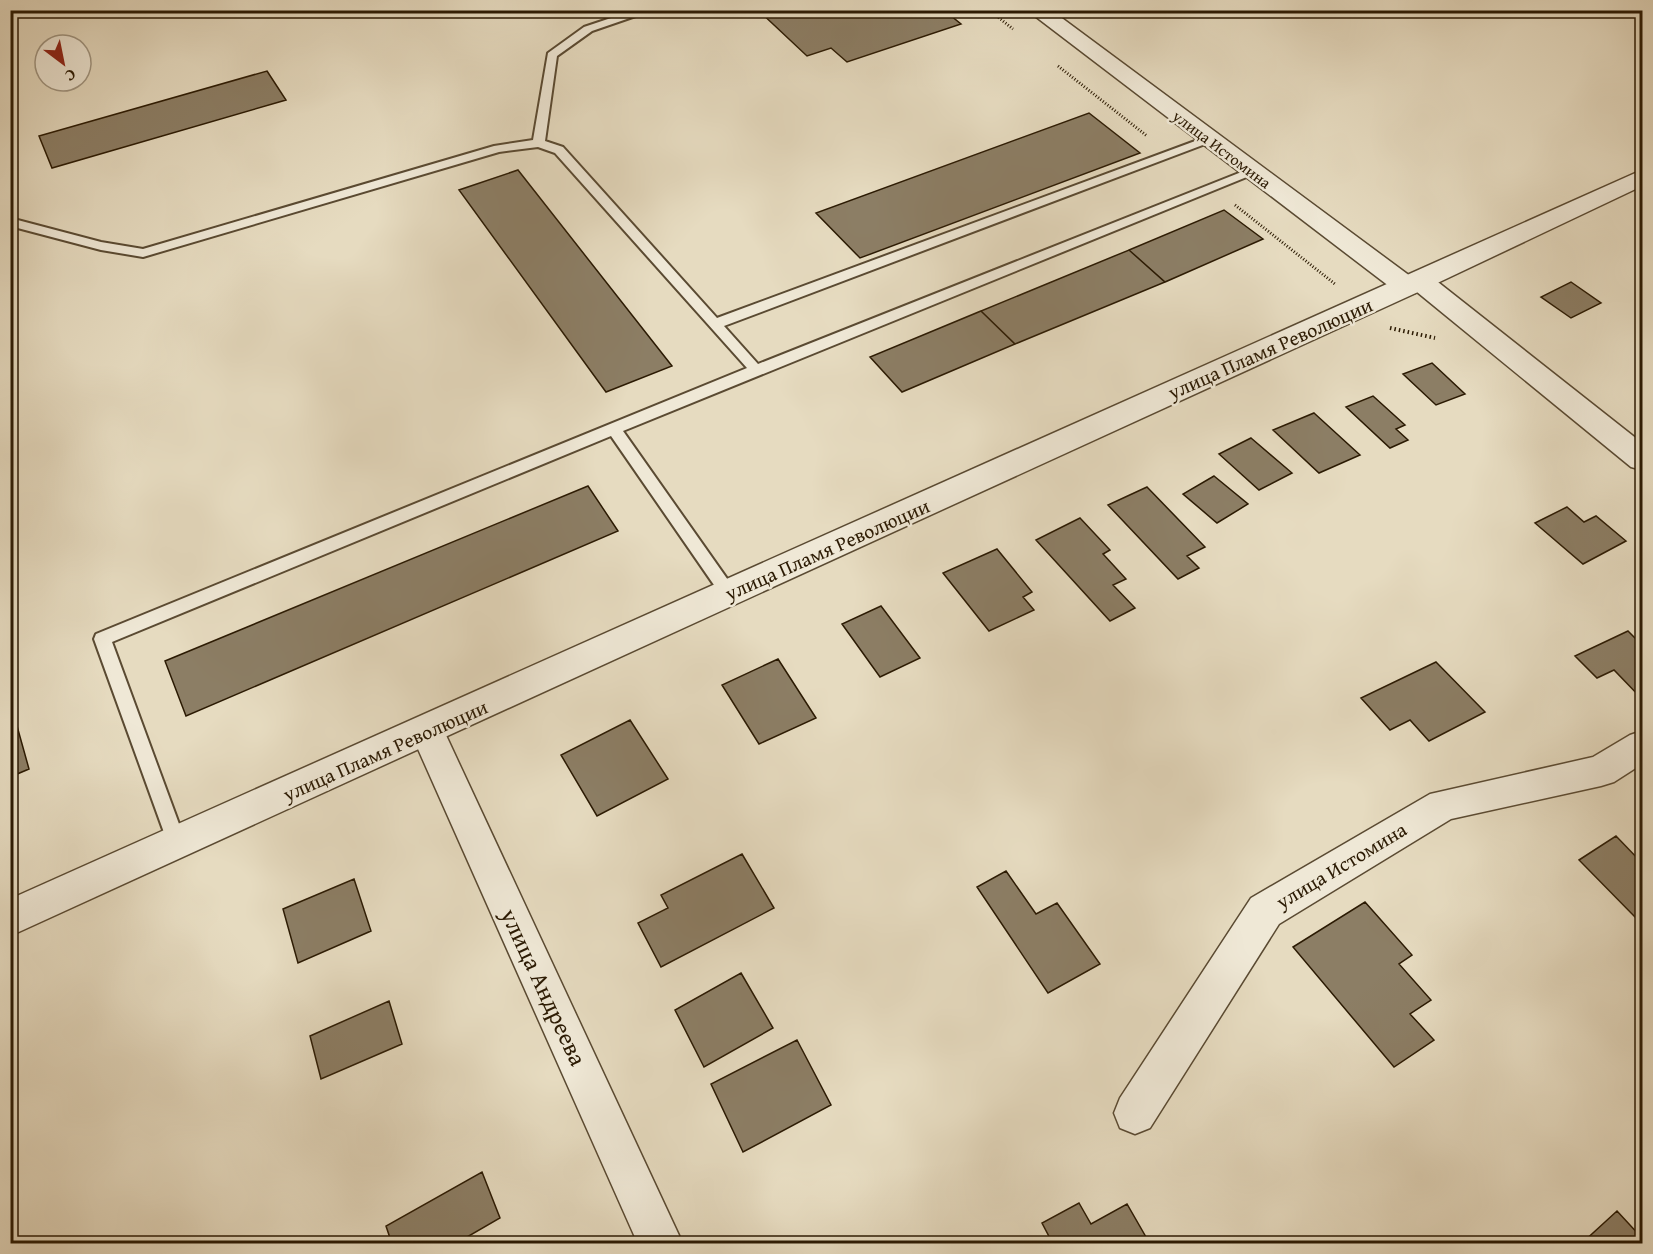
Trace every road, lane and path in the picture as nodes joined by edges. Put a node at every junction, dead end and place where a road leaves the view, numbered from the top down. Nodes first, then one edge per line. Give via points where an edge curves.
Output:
1 (648, 10) edge
2 (1037, 10) edge
3 (1210, 140) junction
4 (539, 143) junction
5 (1253, 172) junction
6 (1642, 177) edge
7 (10, 222) edge
8 (1413, 284) junction
9 (715, 324) junction
10 (756, 370) junction
11 (614, 429) junction
12 (1642, 459) edge
13 (729, 594) junction
14 (427, 731) junction
15 (1642, 746) edge
16 (177, 843) junction
17 (10, 918) edge
18 (1135, 1113) dead end
19 (661, 1244) edge

1 - 4 lane via 588,29 552,55
2 - 3 street, улица Истомина
3 - 5 street, улица Истомина
3 - 9 lane
4 - 7 lane via 498,149 142,253
4 - 9 lane via 559,150
5 - 8 street, улица Истомина
5 - 10 lane
6 - 8 street, улица Пламя Революции
8 - 12 street, улица Истомина
8 - 13 street, улица Пламя Революции
9 - 10 lane
10 - 11 lane
11 - 13 lane
11 - 16 lane via 102,639
13 - 14 street, улица Пламя Революции
14 - 16 street, улица Пламя Революции
14 - 19 street, улица Андреева
15 - 18 street, улица Истомина via 1601,771 1443,805 1265,911
16 - 17 street, улица Пламя Революции

